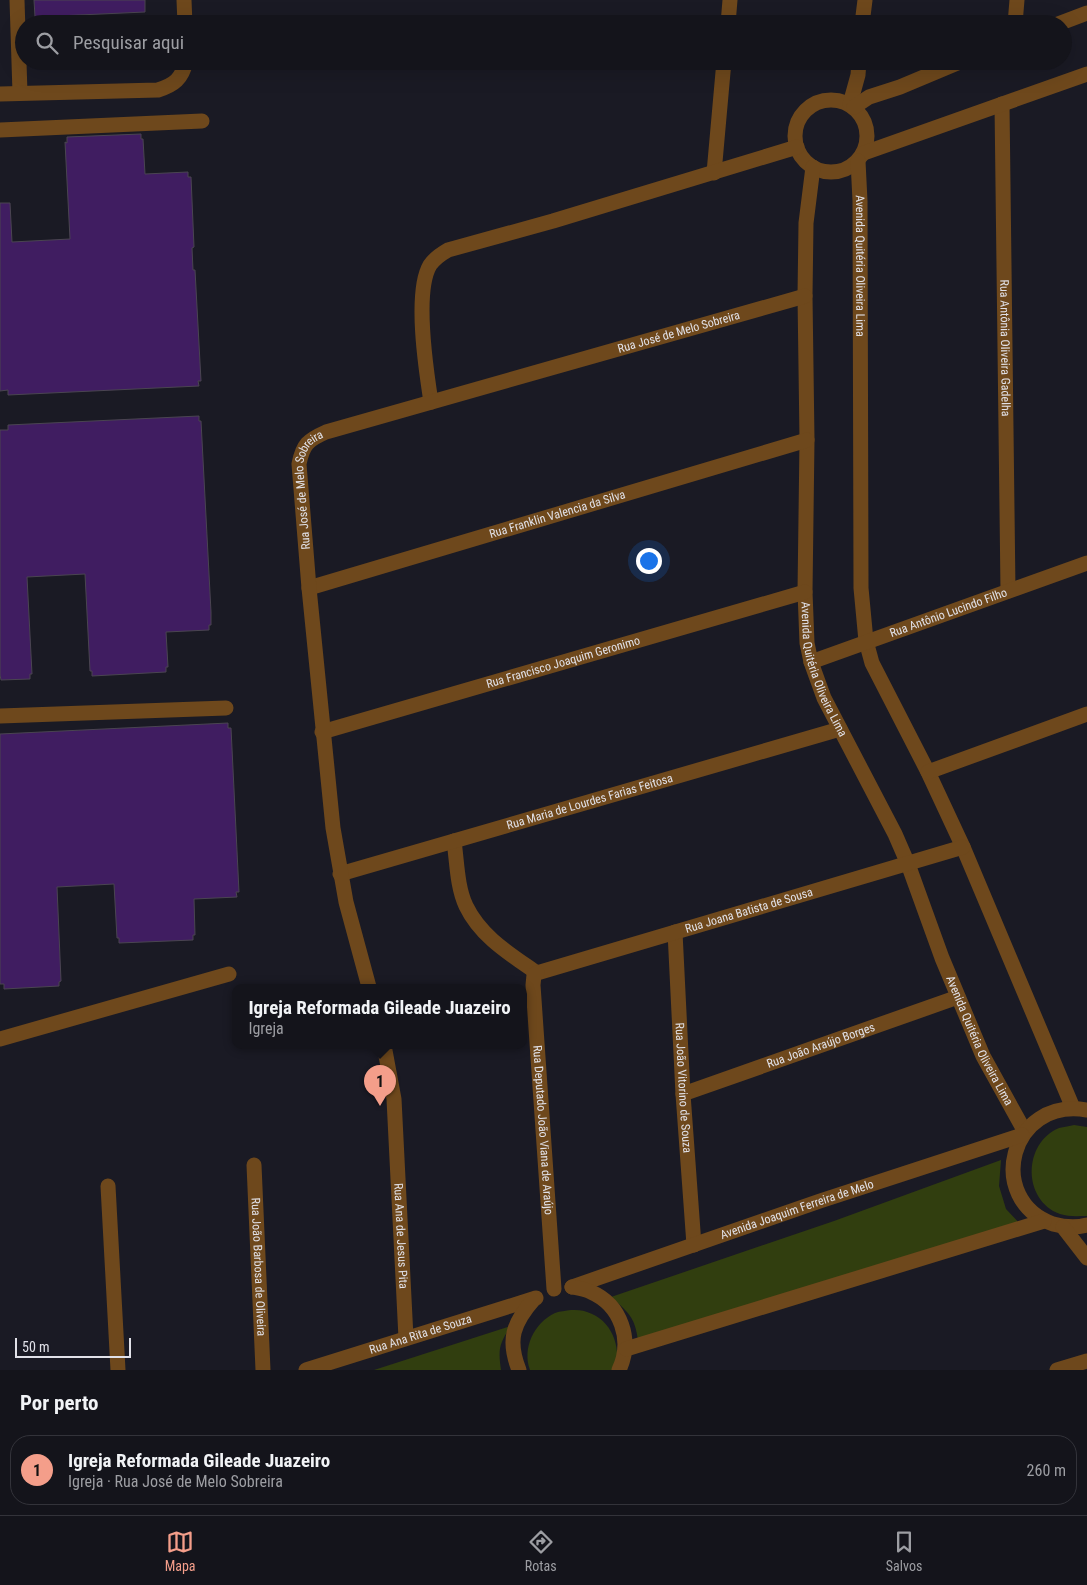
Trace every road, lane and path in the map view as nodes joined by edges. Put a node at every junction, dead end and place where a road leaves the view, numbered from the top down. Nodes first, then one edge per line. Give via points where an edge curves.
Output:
1 (17, 0) edge
2 (184, 0) edge
3 (730, 0) edge
4 (865, 0) edge
5 (1017, 0) edge
6 (1087, 13) edge
7 (17, 15) edge
8 (185, 15) edge
9 (729, 15) edge
10 (863, 15) edge
11 (1016, 15) edge
12 (1072, 19) edge
13 (19, 70) edge
14 (183, 70) edge
15 (723, 70) edge
16 (858, 70) edge
17 (941, 70) edge
18 (1087, 74) edge
19 (20, 93) junction
20 (0, 94) edge
21 (1002, 104) junction
22 (852, 105) junction
23 (202, 121) dead end
24 (0, 130) edge
25 (797, 147) junction
26 (861, 157) junction
27 (813, 167) junction
28 (714, 173) junction
29 (805, 296) junction
30 (432, 402) junction
31 (807, 440) junction
32 (1087, 563) edge
33 (308, 588) junction
34 (1008, 591) junction
35 (805, 592) junction
36 (866, 641) junction
37 (811, 662) junction
38 (226, 708) dead end
39 (1087, 714) edge
40 (0, 716) edge
41 (840, 728) junction
42 (322, 732) junction
43 (928, 772) junction
44 (454, 841) junction
45 (962, 847) junction
46 (908, 864) junction
47 (340, 874) junction
48 (675, 932) junction
49 (537, 973) junction
50 (229, 974) dead end
51 (368, 984) edge
52 (958, 998) junction
53 (0, 1039) edge
54 (385, 1049) edge
55 (683, 1094) junction
56 (1080, 1109) edge
57 (1024, 1133) junction
58 (254, 1165) dead end
59 (108, 1186) dead end
60 (1044, 1220) junction
61 (1087, 1225) edge
62 (1063, 1227) junction
63 (694, 1245) junction
64 (1087, 1258) edge
65 (572, 1287) junction
66 (554, 1289) junction
67 (536, 1298) junction
68 (406, 1338) junction
69 (626, 1349) junction
70 (1087, 1361) edge
71 (118, 1370) edge
72 (263, 1370) edge
73 (306, 1370) edge
74 (519, 1370) edge
75 (619, 1370) edge
76 (1057, 1370) edge

1 - 7 street
2 - 8 street
3 - 9 street
4 - 10 street
5 - 11 street
6 - 12 street
13 - 19 street
14 - 19 street via 175,84 158,90
15 - 28 street
16 - 22 street
17 - 22 street
18 - 21 street
19 - 20 street
21 - 26 street
21 - 34 street, Rua Antônia Oliveira Gadelha
22 - 25 street via 826,99 814,103 798,122 795,134
22 - 26 street via 867,128 868,140
23 - 24 street
25 - 27 street
25 - 28 street
26 - 27 street via 842,171 822,171
26 - 36 street, Avenida Quitéria Oliveira Lima via 861,588
27 - 29 street, Avenida Quitéria Oliveira Lima via 806,222
28 - 30 street via 448,250 438,256 430,265 422,299
29 - 30 street, Rua José de Melo Sobreira
29 - 31 street, Avenida Quitéria Oliveira Lima
30 - 33 street, Rua José de Melo Sobreira via 326,432 302,448 299,464
31 - 33 street, Rua Franklin Valencia da Silva
31 - 35 street, Avenida Quitéria Oliveira Lima
32 - 34 street, Rua Antônio Lucindo Filho
33 - 42 street, Rua José de Melo Sobreira
34 - 36 street, Rua Antônio Lucindo Filho
35 - 37 street, Avenida Quitéria Oliveira Lima
35 - 42 street, Rua Francisco Joaquim Geronimo
36 - 37 street, Rua Antônio Lucindo Filho
36 - 43 street, Avenida Quitéria Oliveira Lima via 872,663
37 - 41 street, Avenida Quitéria Oliveira Lima via 815,679
38 - 40 street
39 - 43 street
41 - 44 street, Rua Maria de Lourdes Farias Feitosa
41 - 46 street, Avenida Quitéria Oliveira Lima
42 - 47 street, Rua José de Melo Sobreira
43 - 45 street, Avenida Quitéria Oliveira Lima
44 - 47 street, Rua Maria de Lourdes Farias Feitosa
44 - 49 street via 466,905 478,927
45 - 46 street, Rua Joana Batista de Sousa
45 - 56 street, Avenida Quitéria Oliveira Lima
46 - 48 street, Rua Joana Batista de Sousa
46 - 52 street, Avenida Quitéria Oliveira Lima
47 - 51 street, Rua José de Melo Sobreira
48 - 49 street, Rua Joana Batista de Sousa
48 - 55 street, Rua João Vitorino de Souza
49 - 66 street, Rua Deputado João Viana de Araújo via 533,984
50 - 53 street
52 - 55 street, Rua João Araújo Borges
52 - 57 street, Avenida Quitéria Oliveira Lima via 983,1056
54 - 68 street, Rua Ana de Jesus Pita via 394,1099
55 - 63 street, Rua João Vitorino de Souza
56 - 57 street via 1054,1111 1038,1119
57 - 60 street via 1014,1153 1013,1173 1018,1192 1029,1208
57 - 63 street, Avenida Joaquim Ferreira de Melo
58 - 72 street, Rua João Barbosa de Oliveira
59 - 71 street
60 - 62 street
60 - 69 street
61 - 62 street
62 - 64 street
63 - 65 street, Avenida Joaquim Ferreira de Melo
65 - 66 street
65 - 69 street via 590,1291 605,1300 617,1314 624,1331
66 - 67 street
67 - 68 street, Rua Ana Rita de Souza
67 - 74 street via 521,1314 513,1334 513,1355
68 - 73 street, Rua Ana Rita de Souza
69 - 75 street
70 - 76 street

